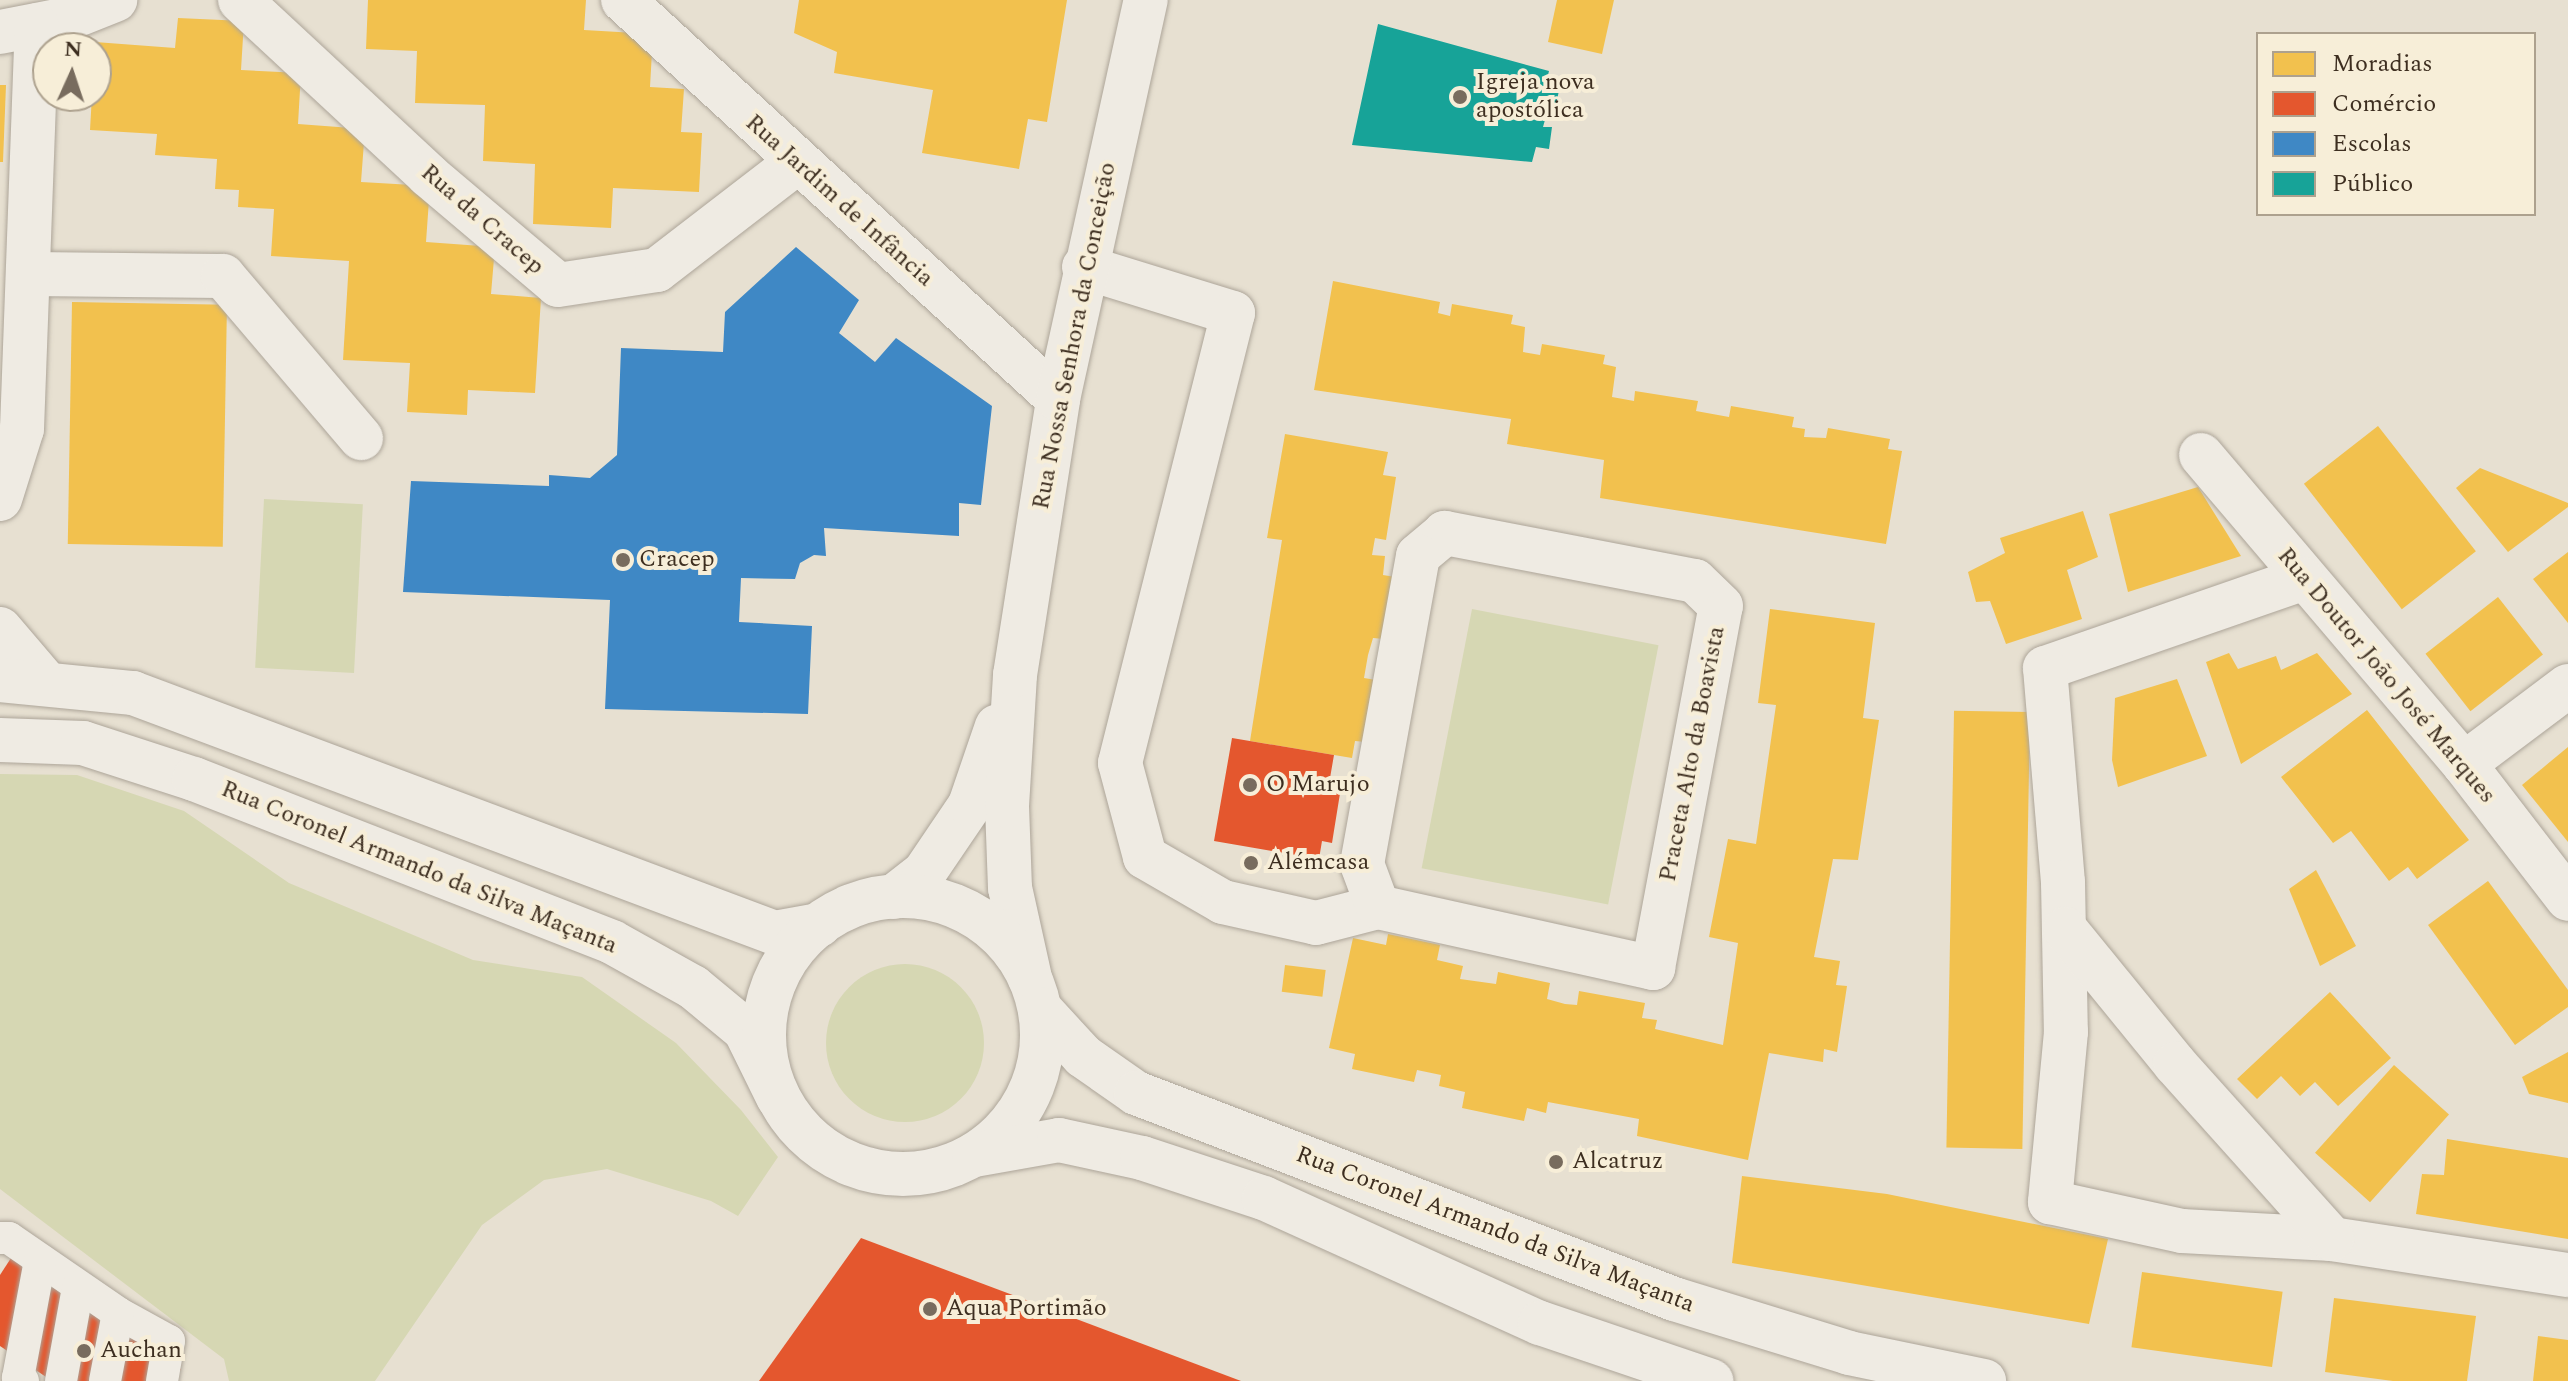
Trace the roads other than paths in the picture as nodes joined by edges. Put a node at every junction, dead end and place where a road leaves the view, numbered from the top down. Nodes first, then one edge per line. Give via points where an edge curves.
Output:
1 (115, 0) edge
2 (240, 0) edge
3 (623, 0) edge
4 (1146, 0) edge
5 (18, 28) edge
6 (796, 163) junction
7 (1084, 267) junction
8 (28, 274) junction
9 (1058, 399) junction
10 (361, 438) dead end
11 (2201, 455) dead end
12 (0, 499) edge
13 (2302, 579) junction
14 (0, 629) edge
15 (1015, 675) junction
16 (0, 680) edge
17 (47, 684) junction
18 (2568, 686) edge
19 (0, 740) edge
20 (2464, 764) junction
21 (893, 897) junction
22 (2568, 899) edge
23 (1378, 907) junction
24 (819, 925) junction
25 (2065, 929) junction
26 (1035, 994) junction
27 (778, 1097) junction
28 (972, 1156) junction
29 (0, 1238) edge
30 (2332, 1239) junction
31 (40, 1260) junction
32 (2568, 1275) edge
33 (78, 1287) junction
34 (118, 1313) junction
35 (23, 1381) edge
36 (61, 1381) edge
37 (105, 1381) edge
38 (162, 1381) edge
39 (1711, 1381) edge
40 (1984, 1381) edge

1 - 5 street
2 - 6 street, Rua da Cracep via 428,175 558,285 657,270
3 - 6 street, Rua Jardim de Infância
4 - 7 street, Rua Nossa Senhora da Conceição
5 - 8 street
6 - 9 street, Rua Jardim de Infância
7 - 9 street, Rua Nossa Senhora da Conceição
7 - 23 street, Praceta Alto da Boavista via 1233,313 1120,763 1145,857 1223,902 1316,923
8 - 10 street via 223,276
8 - 12 street via 22,429
9 - 15 street, Rua Nossa Senhora da Conceição
11 - 13 street, Rua Doutor João José Marques
13 - 20 street, Rua Doutor João José Marques
13 - 25 street via 2045,668
14 - 17 street
15 - 21 street via 970,805 924,873
15 - 26 street via 1007,806 1010,888
16 - 17 street, Rua Coronel Armando da Silva Maçanta
17 - 24 street, Rua Coronel Armando da Silva Maçanta via 133,693 775,933
18 - 20 street
19 - 27 street, Rua Coronel Armando da Silva Maçanta via 83,743 180,775 612,942 693,987 745,1030
20 - 22 street, Rua Doutor João José Marques
21 - 24 street, Rua Coronel Armando da Silva Maçanta via 847,908
21 - 26 street, Rua Coronel Armando da Silva Maçanta via 930,899 976,917 1012,949
23 - 23 street, Praceta Alto da Boavista via 1653,968 1721,606 1695,581 1445,533 1427,548 1418,556 1362,864
24 - 27 street, Rua Coronel Armando da Silva Maçanta via 786,960 767,1003 765,1051
25 - 30 street via 2175,1064
25 - 30 street via 2066,1032 2050,1202 2182,1231
26 - 28 street, Rua Coronel Armando da Silva Maçanta via 1042,1052 1032,1090 1006,1130
26 - 40 street, Rua Coronel Armando da Silva Maçanta via 1083,1056 1136,1093 1674,1299 1849,1353
27 - 28 street, Rua Coronel Armando da Silva Maçanta via 811,1139 853,1165 917,1174
28 - 39 street, Rua Coronel Armando da Silva Maçanta via 1059,1140 1142,1158 1264,1198 1540,1323
29 - 31 lane
30 - 32 street
31 - 33 lane
31 - 35 lane via 18,1378
33 - 34 lane
33 - 36 lane
34 - 37 lane
34 - 38 lane via 169,1341

